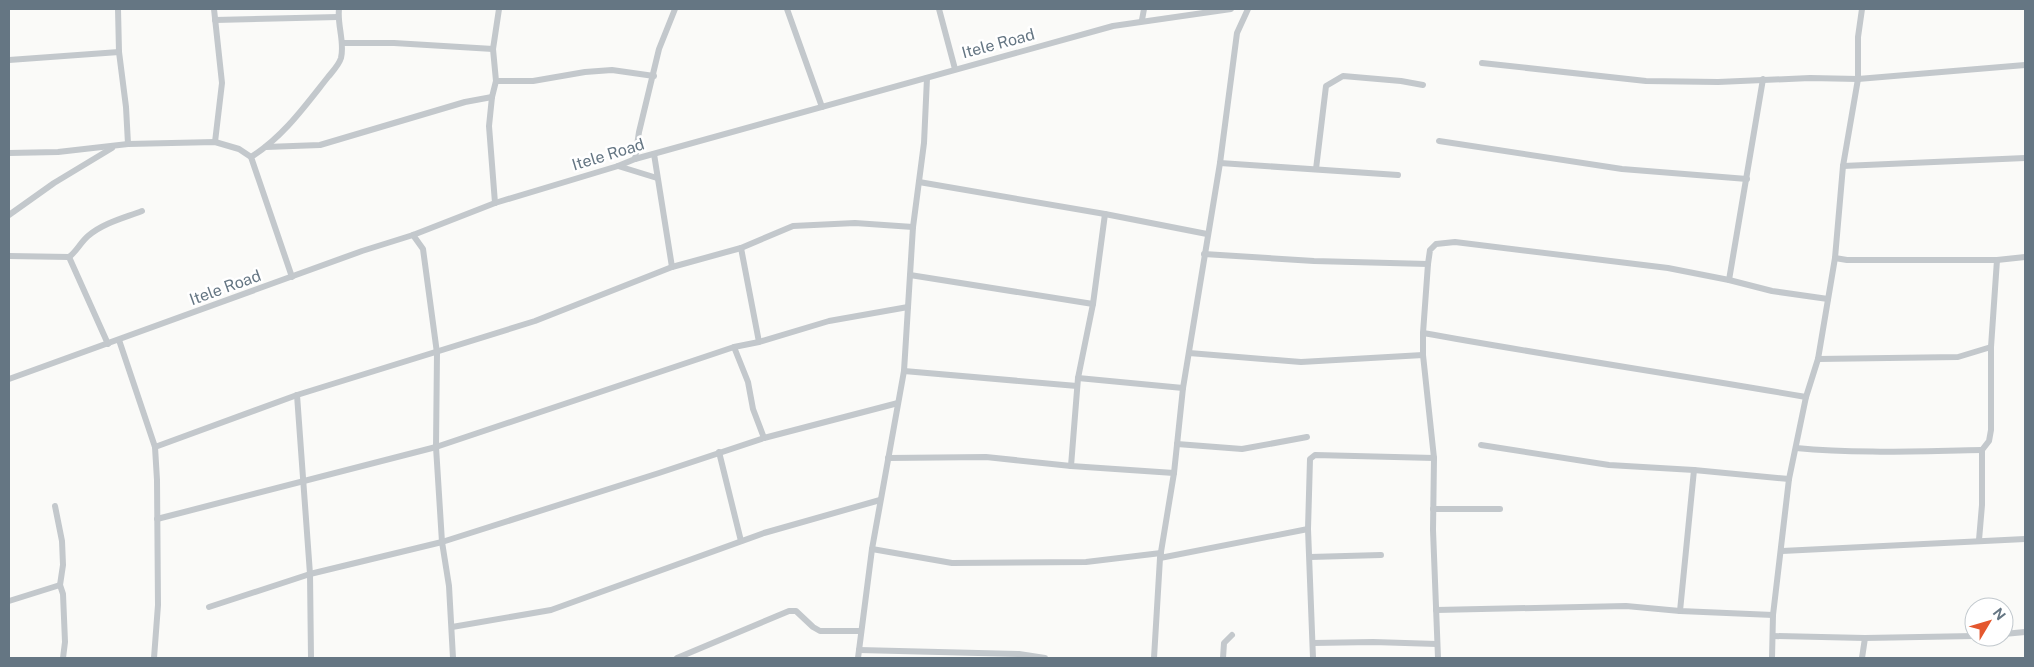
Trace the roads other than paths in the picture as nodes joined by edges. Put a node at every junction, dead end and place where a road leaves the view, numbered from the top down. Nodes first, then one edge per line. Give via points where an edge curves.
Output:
1 (118, 9) edge
2 (214, 9) edge
3 (339, 9) edge
4 (499, 9) edge
5 (675, 9) edge
6 (787, 9) edge
7 (939, 9) edge
8 (1144, 9) edge
9 (1231, 9) edge
10 (1248, 9) edge
11 (1862, 9) edge
12 (338, 16) junction
13 (215, 20) junction
14 (1142, 20) junction
15 (342, 43) junction
16 (493, 49) junction
17 (119, 52) junction
18 (9, 60) edge
19 (1482, 63) dead end
20 (2025, 65) edge
21 (955, 69) junction
22 (654, 76) junction
23 (927, 78) junction
24 (1763, 79) junction
25 (1858, 79) junction
26 (496, 81) junction
27 (1423, 85) dead end
28 (492, 97) junction
29 (822, 107) junction
30 (1439, 141) dead end
31 (215, 142) junction
32 (128, 144) junction
33 (116, 146) junction
34 (266, 147) junction
35 (9, 153) edge
36 (654, 154) junction
37 (251, 156) junction
38 (2025, 158) edge
39 (635, 160) junction
40 (1220, 163) junction
41 (618, 166) junction
42 (1843, 166) junction
43 (1316, 169) junction
44 (1398, 175) dead end
45 (657, 178) junction
46 (1748, 179) junction
47 (919, 182) junction
48 (495, 202) junction
49 (142, 211) dead end
50 (1105, 214) junction
51 (9, 215) edge
52 (913, 227) junction
53 (423, 232) junction
54 (1207, 234) junction
55 (413, 235) junction
56 (741, 248) junction
57 (423, 249) junction
58 (1204, 254) junction
59 (9, 256) edge
60 (69, 257) junction
61 (2025, 257) edge
62 (1835, 258) junction
63 (1997, 260) junction
64 (1428, 264) junction
65 (672, 267) junction
66 (910, 275) junction
67 (292, 276) junction
68 (1729, 280) junction
69 (1828, 299) junction
70 (1093, 304) junction
71 (908, 307) junction
72 (1423, 333) junction
73 (119, 340) junction
74 (759, 342) junction
75 (108, 344) junction
76 (734, 347) junction
77 (1991, 347) junction
78 (437, 353) junction
79 (1189, 353) junction
80 (1423, 355) junction
81 (1818, 359) junction
82 (904, 371) junction
83 (1078, 378) junction
84 (9, 379) edge
85 (1077, 386) junction
86 (1182, 388) junction
87 (297, 395) junction
88 (1806, 398) junction
89 (898, 403) junction
90 (764, 438) junction
91 (1306, 438) dead end
92 (1177, 444) junction
93 (1481, 445) dead end
94 (155, 447) junction
95 (436, 447) junction
96 (1796, 448) junction
97 (1982, 450) junction
98 (719, 452) junction
99 (888, 458) junction
100 (1434, 458) junction
101 (1071, 466) junction
102 (1694, 470) junction
103 (1174, 473) junction
104 (1789, 479) junction
105 (303, 482) junction
106 (880, 500) junction
107 (55, 506) dead end
108 (1433, 509) junction
109 (1500, 509) dead end
110 (157, 519) junction
111 (1308, 529) junction
112 (2025, 539) edge
113 (1979, 540) junction
114 (741, 541) junction
115 (442, 542) junction
116 (872, 550) junction
117 (1782, 551) junction
118 (1160, 555) junction
119 (1381, 555) dead end
120 (1310, 557) junction
121 (310, 574) junction
122 (60, 585) junction
123 (9, 601) edge
124 (209, 607) dead end
125 (1436, 610) junction
126 (1680, 611) junction
127 (1773, 615) junction
128 (452, 627) junction
129 (861, 631) junction
130 (1232, 635) dead end
131 (1773, 636) junction
132 (1964, 636) edge
133 (1864, 638) junction
134 (1313, 643) junction
135 (1438, 644) junction
136 (858, 650) junction
137 (63, 658) edge
138 (154, 658) edge
139 (310, 658) edge
140 (453, 658) edge
141 (677, 658) edge
142 (858, 658) edge
143 (1045, 658) edge
144 (1154, 658) edge
145 (1223, 658) edge
146 (1313, 658) edge
147 (1438, 658) edge
148 (1772, 658) edge
149 (1862, 658) edge

1 - 17 street
2 - 13 street
3 - 12 street
4 - 16 street
5 - 22 street via 659,49
6 - 29 street
7 - 21 street
8 - 14 street
9 - 14 street, Itele Road
10 - 40 street via 1237,33
11 - 25 street
12 - 13 street
12 - 15 street
13 - 31 street via 222,83
14 - 21 street, Itele Road
15 - 16 street
15 - 34 street via 341,60 298,115
16 - 26 street
17 - 18 street
17 - 32 street
19 - 24 street via 1646,81
20 - 25 street
21 - 23 street, Itele Road
22 - 26 street via 612,70 533,82
22 - 39 street via 638,132
23 - 29 street, Itele Road
23 - 47 street
24 - 25 street
24 - 46 street
25 - 42 street
26 - 28 street
27 - 43 street via 1343,76 1326,86
28 - 34 street via 320,145
28 - 48 street via 490,126
29 - 36 street, Itele Road
30 - 46 street via 1622,169
31 - 32 street
31 - 37 street
32 - 33 street
33 - 35 street
33 - 51 street via 54,183
34 - 37 street
36 - 39 street, Itele Road
36 - 45 street
37 - 67 street
38 - 42 street
39 - 41 street, Itele Road
40 - 43 street
40 - 54 street
41 - 45 street
41 - 48 street, Itele Road
42 - 62 street
43 - 44 street
45 - 65 street
46 - 68 street
47 - 50 street
47 - 52 street
48 - 53 street, Itele Road
49 - 60 street via 99,228
50 - 54 street
50 - 70 street
52 - 56 street via 855,223 793,226
52 - 66 street
53 - 55 street, Itele Road
53 - 57 street
54 - 58 street
55 - 57 street
55 - 67 street, Itele Road
56 - 65 street
56 - 74 street
57 - 78 street
58 - 64 street
58 - 79 street
59 - 60 street
60 - 75 street
61 - 63 street
62 - 63 street
62 - 69 street
63 - 77 street
64 - 68 street via 1430,250 1436,244 1455,242 1668,268
64 - 72 street
65 - 78 street via 535,321
66 - 70 street
66 - 71 street
67 - 73 street, Itele Road
68 - 69 street via 1772,291
69 - 81 street
70 - 83 street
71 - 74 street via 829,321
71 - 82 street
72 - 80 street
72 - 88 street
73 - 75 street, Itele Road
73 - 94 street
74 - 76 street
75 - 84 street, Itele Road
76 - 90 street
76 - 95 street
77 - 81 street via 1958,357
77 - 97 street via 1992,430
78 - 87 street
78 - 95 street
79 - 80 street via 1301,362
79 - 86 street
80 - 100 street
81 - 88 street
82 - 85 street
82 - 89 street
83 - 85 street
83 - 86 street
85 - 101 street
86 - 92 street
87 - 94 street
87 - 105 street
88 - 96 street
89 - 90 street
89 - 99 street
90 - 98 street
91 - 92 street via 1242,448
92 - 103 street
93 - 102 street via 1609,464
94 - 110 street
95 - 105 street
95 - 115 street
96 - 97 street via 1882,452
96 - 104 street
97 - 113 street
98 - 114 street
98 - 115 street
99 - 101 street via 986,457
99 - 106 street
100 - 108 street
100 - 111 street via 1315,455 1308,466
101 - 103 street
102 - 104 street
102 - 126 street
103 - 118 street
104 - 117 street
105 - 110 street
105 - 121 street
106 - 114 street
106 - 116 street
107 - 122 street via 62,541
108 - 109 street
108 - 125 street
110 - 138 street via 158,605
111 - 118 street
111 - 120 street
112 - 113 street
113 - 117 street
114 - 128 street via 551,610
115 - 121 street
115 - 128 street
116 - 118 street via 962,563 1086,562
116 - 129 street
117 - 127 street
118 - 144 street
119 - 120 street
120 - 134 street
121 - 124 street
121 - 139 street
122 - 123 street
122 - 137 street via 65,642
125 - 126 street via 1626,606
125 - 135 street
126 - 127 street
127 - 131 street
128 - 140 street
129 - 136 street
129 - 141 street via 820,631 796,611 789,611
130 - 145 street via 1224,643
131 - 133 street
131 - 148 street
132 - 133 street
133 - 149 street
134 - 135 street
134 - 146 street
135 - 147 street
136 - 142 street
136 - 143 street via 1019,654

